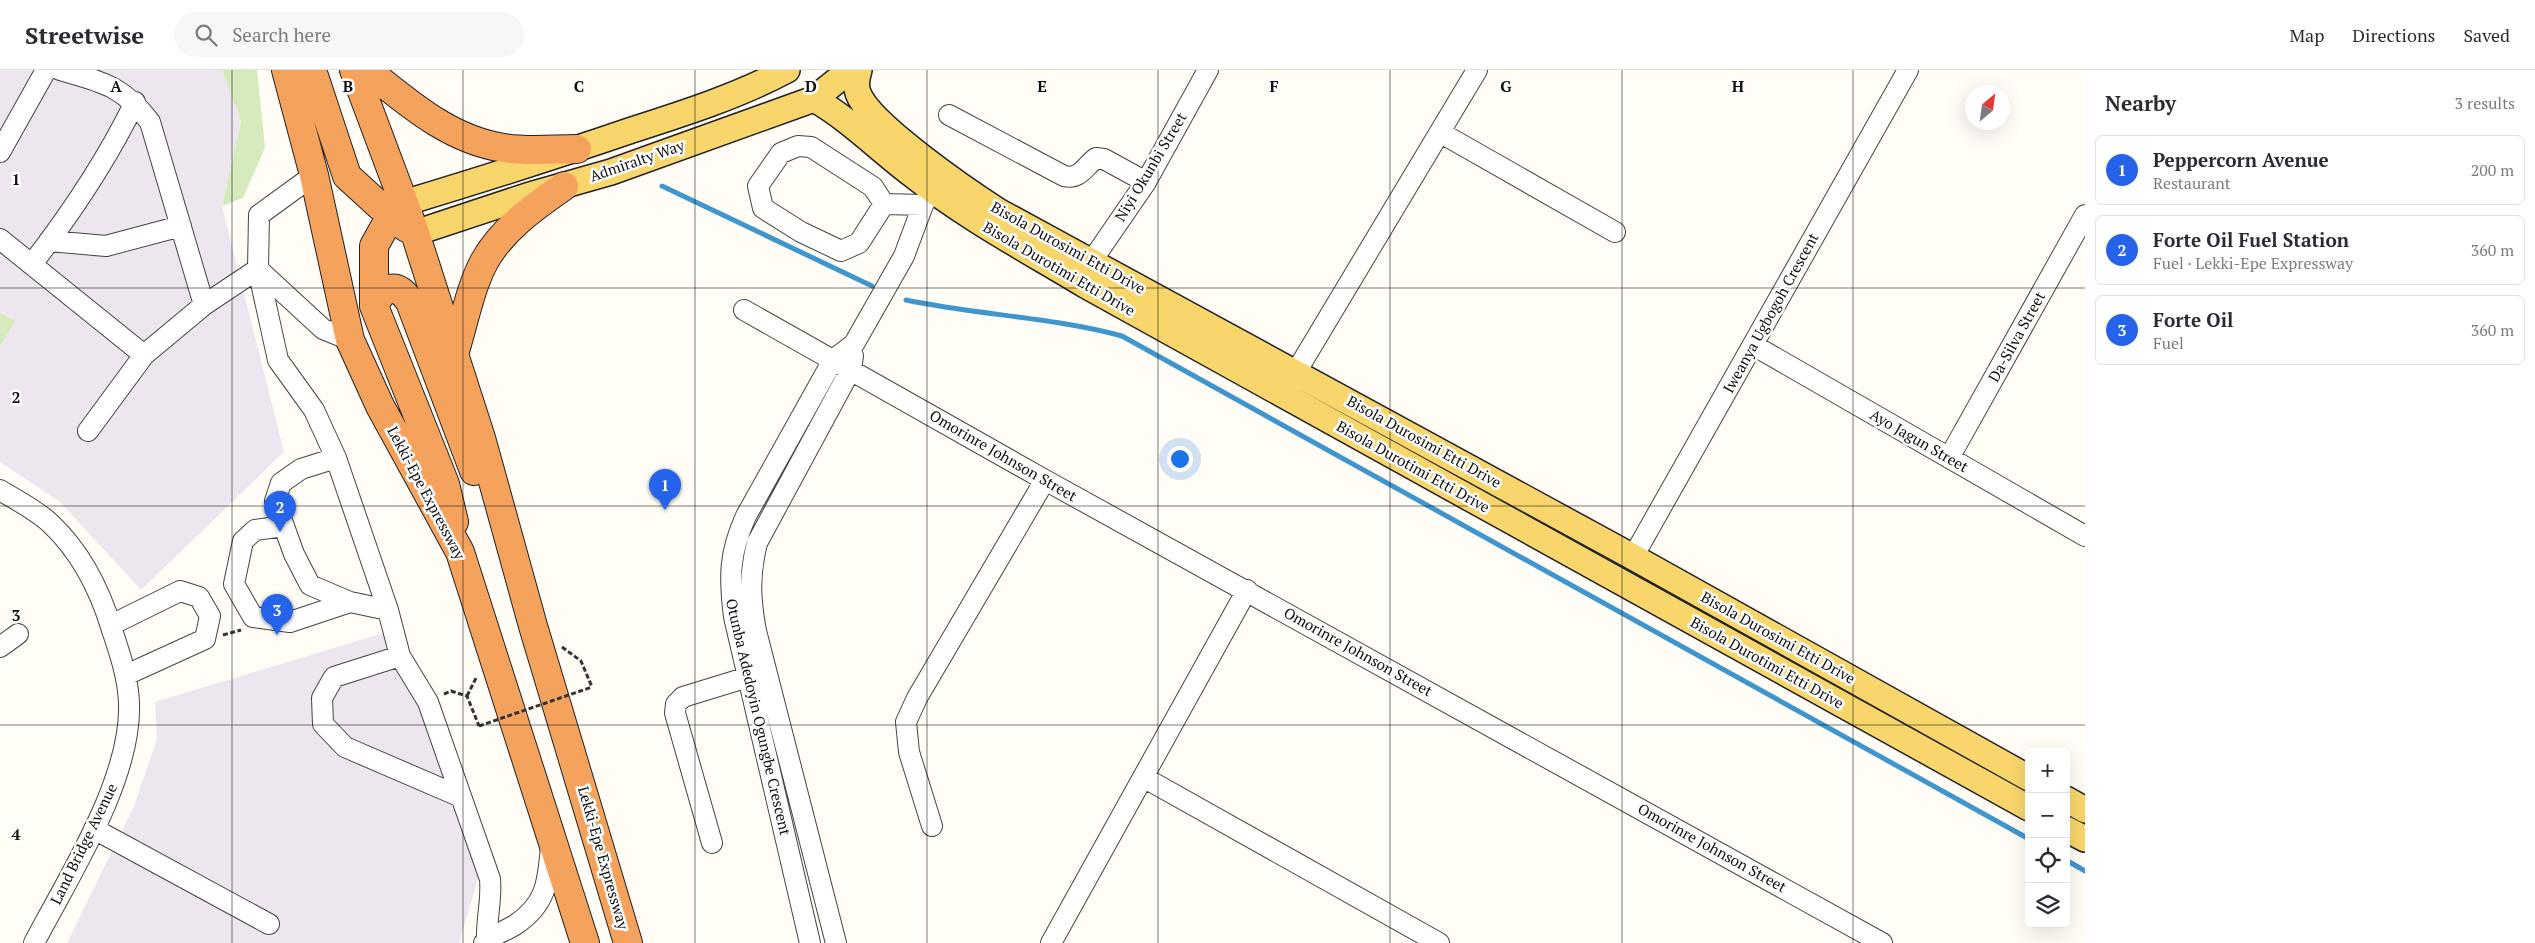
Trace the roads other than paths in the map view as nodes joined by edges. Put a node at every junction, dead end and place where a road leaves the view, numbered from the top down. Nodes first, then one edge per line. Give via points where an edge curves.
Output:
1 (46, 70) edge
2 (60, 70) edge
3 (286, 70) edge
4 (312, 70) edge
5 (354, 70) edge
6 (367, 70) edge
7 (787, 70) edge
8 (850, 70) edge
9 (859, 70) edge
10 (1208, 70) edge
11 (1477, 70) edge
12 (1908, 70) edge
13 (752, 78) edge
14 (814, 99) junction
15 (134, 102) junction
16 (950, 115) dead end
17 (1441, 133) junction
18 (587, 146) junction
19 (0, 152) edge
20 (611, 172) junction
21 (314, 175) junction
22 (1146, 182) junction
23 (564, 186) junction
24 (933, 189) junction
25 (884, 204) junction
26 (398, 211) junction
27 (2085, 215) edge
28 (181, 226) junction
29 (1615, 232) dead end
30 (415, 233) junction
31 (0, 239) edge
32 (49, 241) junction
33 (1091, 262) junction
34 (32, 264) junction
35 (258, 269) junction
36 (204, 305) junction
37 (374, 306) junction
38 (744, 310) dead end
39 (350, 340) junction
40 (854, 344) junction
41 (1753, 345) junction
42 (454, 354) junction
43 (144, 355) junction
44 (833, 360) junction
45 (851, 369) junction
46 (1296, 372) junction
47 (88, 431) dead end
48 (336, 458) junction
49 (1948, 458) junction
50 (1045, 480) junction
51 (0, 490) edge
52 (284, 526) junction
53 (2085, 536) edge
54 (460, 552) junction
55 (1633, 557) junction
56 (1247, 590) junction
57 (350, 602) junction
58 (388, 610) junction
59 (111, 625) junction
60 (533, 626) junction
61 (18, 634) dead end
62 (0, 647) edge
63 (400, 656) junction
64 (126, 675) junction
65 (748, 676) junction
66 (1143, 776) junction
67 (2025, 776) edge
68 (461, 797) junction
69 (2070, 801) edge
70 (2025, 806) edge
71 (2085, 810) edge
72 (805, 822) junction
73 (932, 826) dead end
74 (783, 827) junction
75 (94, 829) junction
76 (2070, 831) edge
77 (551, 836) junction
78 (2085, 839) edge
79 (712, 843) dead end
80 (269, 924) dead end
81 (486, 942) edge
82 (34, 943) edge
83 (585, 943) edge
84 (628, 943) edge
85 (810, 943) edge
86 (836, 943) edge
87 (1051, 943) edge
88 (1439, 943) edge
89 (1882, 943) edge

1 - 19 street
2 - 15 street via 105,83
3 - 21 highway, Lekki-Epe Expressway
4 - 26 highway via 347,176
5 - 26 highway, Lekki-Epe Expressway
6 - 18 highway via 441,126 473,141 505,149
7 - 13 main road, Admiralty Way
8 - 14 main road, Admiralty Way
9 - 24 main road, Bisola Durosimi Etti Drive via 858,92 867,109
10 - 22 street, Niyi Okunbi Street
11 - 17 street
12 - 41 street, Iweanya Ugbogoh Crescent
13 - 18 main road, Admiralty Way
14 - 20 main road, Admiralty Way
14 - 24 main road, Bisola Durotimi Etti Drive via 848,120
15 - 28 street via 150,122
15 - 32 street via 117,139 76,207
16 - 22 street via 1064,176 1072,178 1079,175 1096,158 1104,159
17 - 29 street
17 - 46 street
18 - 20 main road
18 - 26 main road, Admiralty Way
20 - 23 main road, Admiralty Way
21 - 35 street via 259,215
21 - 39 highway, Lekki-Epe Expressway
22 - 33 street, Niyi Okunbi Street
23 - 30 main road, Admiralty Way
23 - 42 highway via 520,217 484,263
24 - 25 street
24 - 33 main road, Bisola Durosimi Etti Drive via 998,211
24 - 40 street, Otunba Adedoyin Ogungbe Crescent via 904,256
24 - 70 main road, Bisola Durotimi Etti Drive via 964,213 1085,285
25 - 25 street via 859,243 841,250 801,232 763,208 758,186 781,153 798,146 812,147 873,188
26 - 30 highway, Lekki-Epe Expressway
26 - 37 highway via 374,246
27 - 49 street, Da-Silva Street
28 - 32 street via 106,246
28 - 36 street
30 - 42 highway, Lekki-Epe Expressway
31 - 34 street
32 - 34 street
33 - 46 main road, Bisola Durosimi Etti Drive
34 - 43 street
35 - 36 street
35 - 39 street via 323,329
35 - 48 street via 278,360 314,410
36 - 43 street
37 - 54 highway via 445,484
37 - 60 highway via 379,295 396,288 404,292 410,302
38 - 44 street, Omorinre Johnson Street
39 - 54 highway, Lekki-Epe Expressway via 380,406
40 - 44 street, Otunba Adedoyin Ogungbe Crescent
40 - 45 street, Otunba Adedoyin Ogungbe Crescent
41 - 49 street, Ayo Jagun Street
41 - 55 street, Iweanya Ugbogoh Crescent
42 - 60 highway, Lekki-Epe Expressway
43 - 47 street
44 - 45 street, Omorinre Johnson Street
44 - 65 street, Otunba Adedoyin Ogungbe Crescent via 735,540 730,591
45 - 50 street, Omorinre Johnson Street
45 - 72 street, Otunba Adedoyin Ogungbe Crescent via 757,543 751,568 750,596 756,631
46 - 55 main road, Bisola Durosimi Etti Drive
48 - 52 street via 301,469 281,483 275,501
48 - 58 street
49 - 53 street, Ayo Jagun Street
50 - 56 street, Omorinre Johnson Street
50 - 73 street via 906,722 909,752
51 - 59 street, Land Bridge Avenue via 49,522 70,544 87,568
52 - 57 street via 310,585
52 - 57 street via 256,530 243,541 234,584 253,618 290,622
54 - 77 highway, Lekki-Epe Expressway
55 - 67 main road, Bisola Durosimi Etti Drive
56 - 66 street
56 - 89 street, Omorinre Johnson Street
57 - 58 street
58 - 63 street
59 - 64 street, Land Bridge Avenue
59 - 64 street via 180,591 198,597 210,616 205,639
60 - 84 highway, Lekki-Epe Expressway
61 - 62 street
63 - 68 street via 428,702
63 - 68 street via 334,677 322,698 324,724 345,746
64 - 75 street, Land Bridge Avenue via 128,735 116,782
65 - 74 street, Otunba Adedoyin Ogungbe Crescent
65 - 79 street via 683,696 676,704 675,713
66 - 87 street
66 - 88 street
68 - 81 street via 490,879 492,900 486,919
69 - 71 main road
72 - 74 street
72 - 86 street, Otunba Adedoyin Ogungbe Crescent
74 - 85 street, Otunba Adedoyin Ogungbe Crescent
75 - 80 street
75 - 82 street, Land Bridge Avenue
76 - 78 main road
77 - 81 street via 548,878 543,896 531,912
77 - 83 highway, Lekki-Epe Expressway

